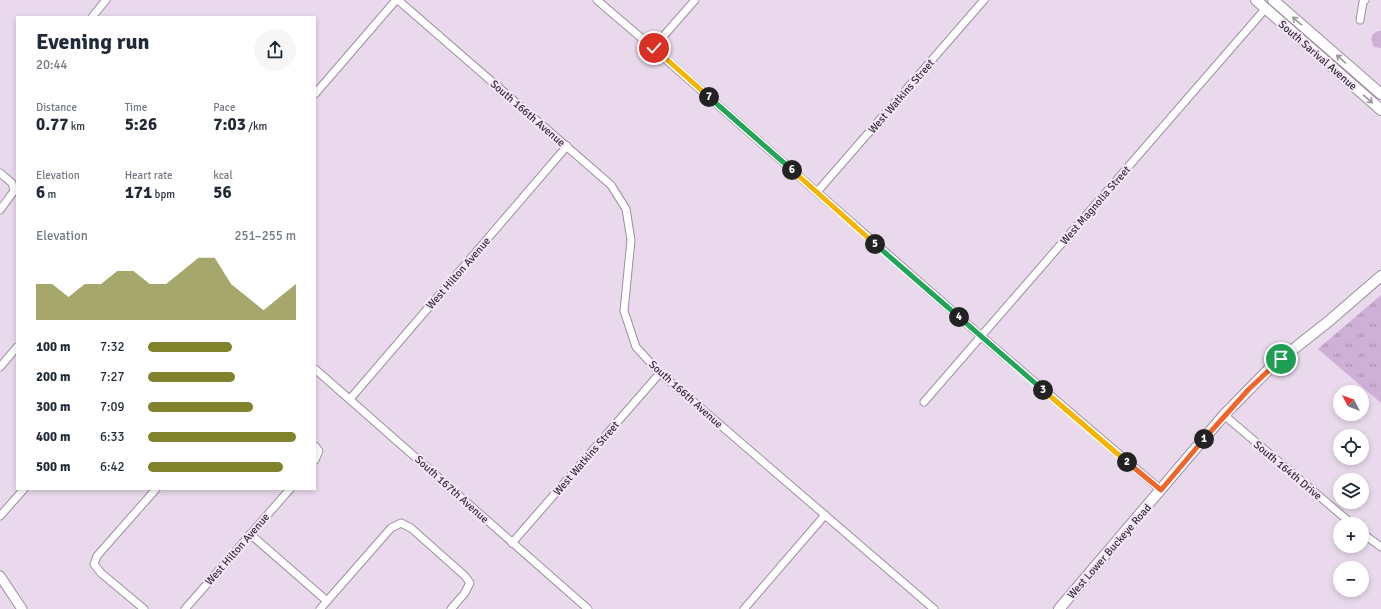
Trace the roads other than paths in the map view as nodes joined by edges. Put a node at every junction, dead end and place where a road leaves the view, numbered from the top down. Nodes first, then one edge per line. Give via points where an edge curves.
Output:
1 (106, 0) edge
2 (397, 0) edge
3 (597, 0) edge
4 (695, 0) edge
5 (984, 0) edge
6 (1256, 0) edge
7 (1273, 0) edge
8 (1365, 0) edge
9 (1266, 8) junction
10 (93, 16) edge
11 (1360, 20) dead end
12 (654, 48) junction
13 (316, 93) edge
14 (1381, 94) edge
15 (1381, 110) edge
16 (567, 146) junction
17 (0, 173) edge
18 (817, 192) junction
19 (0, 210) edge
20 (1381, 276) edge
21 (981, 336) junction
22 (16, 348) edge
23 (0, 367) edge
24 (316, 370) edge
25 (660, 374) junction
26 (350, 399) junction
27 (924, 402) dead end
28 (1224, 415) junction
29 (23, 490) edge
30 (155, 490) edge
31 (289, 490) edge
32 (1161, 490) junction
33 (825, 515) junction
34 (0, 516) edge
35 (1344, 517) edge
36 (250, 534) junction
37 (1369, 538) edge
38 (512, 543) junction
39 (1381, 547) edge
40 (0, 576) edge
41 (327, 600) junction
42 (22, 609) edge
43 (144, 609) edge
44 (185, 609) edge
45 (320, 609) edge
46 (451, 609) edge
47 (588, 609) edge
48 (744, 609) edge
49 (934, 609) edge
50 (1059, 609) edge

1 - 10 street
2 - 13 street
2 - 16 street, South 166th Avenue
3 - 12 street
4 - 12 street
5 - 18 street, West Watkins Street
6 - 9 main road, South Sarival Avenue
7 - 9 main road
14 -> 7 main road, South Sarival Avenue
8 - 11 street
9 -> 15 main road, South Sarival Avenue
9 - 21 street, West Magnolia Street
12 - 18 street
16 - 25 street, South 166th Avenue via 611,186 626,209 631,240 624,311 636,347
16 - 26 street, West Hilton Avenue
17 - 19 street via 12,183 14,191
18 - 21 street
20 - 28 main road, West Lower Buckeye Road via 1272,366
21 - 27 street, West Magnolia Street
21 - 32 street
22 - 23 street
24 - 26 street, South 167th Avenue
25 - 33 street, South 166th Avenue
25 - 38 street, West Watkins Street
26 - 38 street, South 167th Avenue
28 - 32 main road, West Lower Buckeye Road
28 - 35 street, South 164th Drive
29 - 34 street
30 - 43 street via 97,556 94,564
31 - 36 street, West Hilton Avenue
32 - 50 main road, West Lower Buckeye Road
33 - 48 street
33 - 49 street, South 166th Avenue
36 - 41 street
36 - 44 street, West Hilton Avenue
37 - 39 street
38 - 47 street, South 167th Avenue
40 - 42 street
41 - 45 street
41 - 46 street via 391,528 401,523 411,528 470,583

